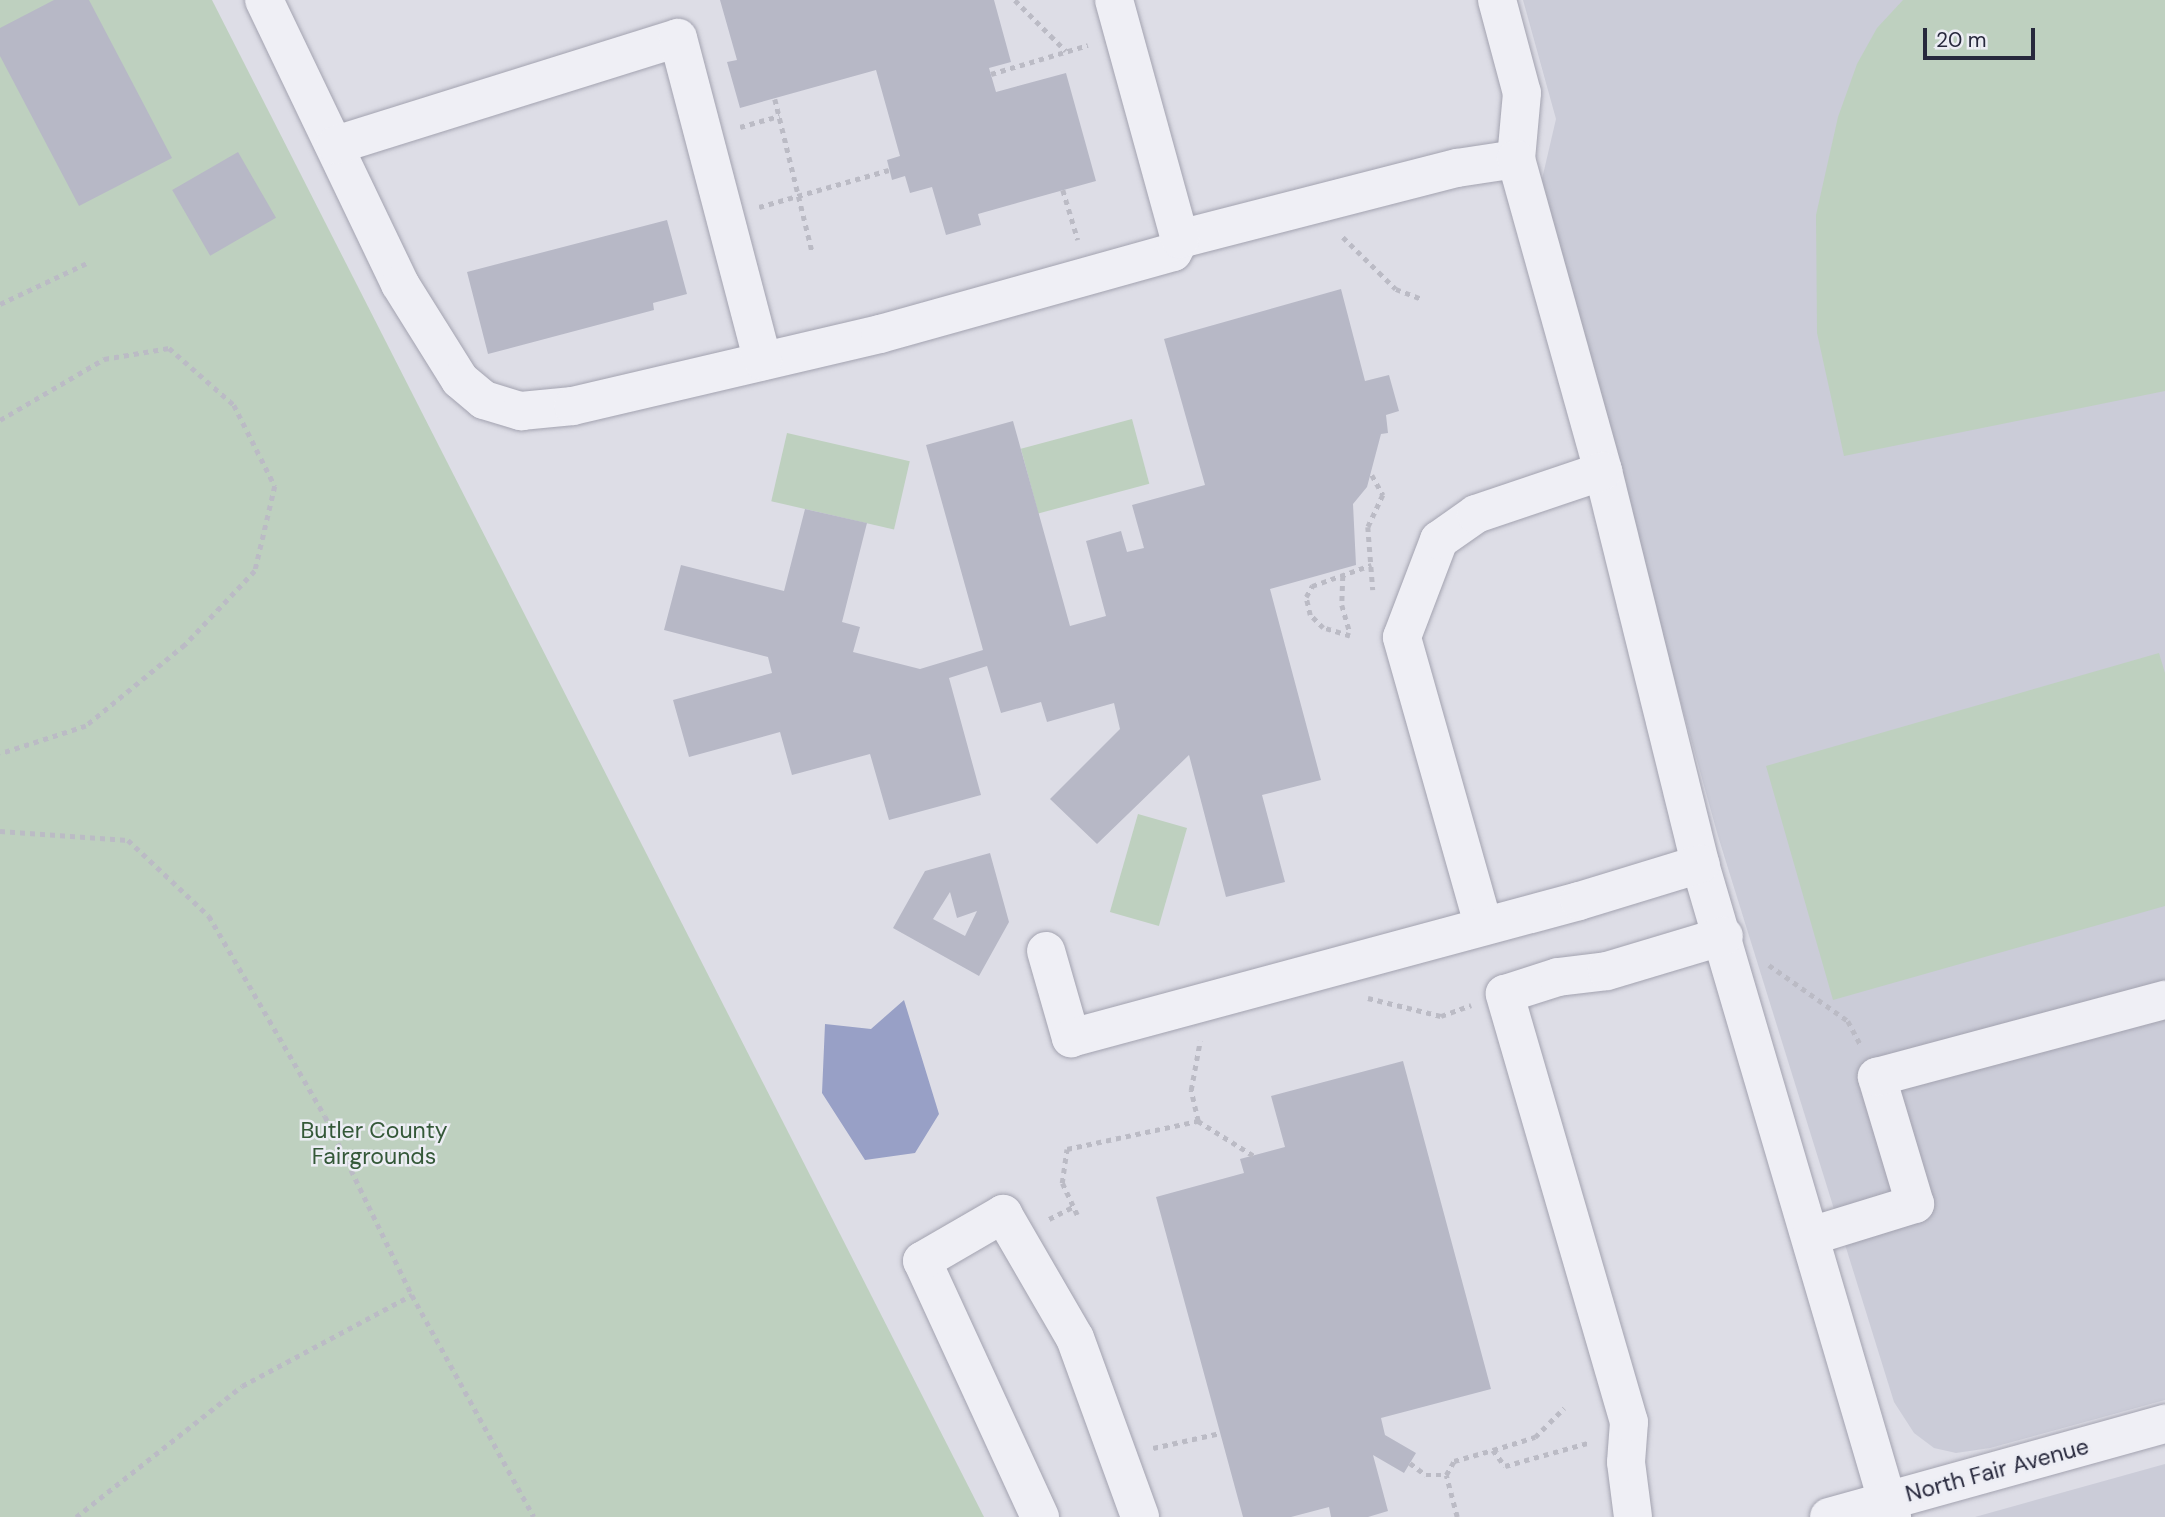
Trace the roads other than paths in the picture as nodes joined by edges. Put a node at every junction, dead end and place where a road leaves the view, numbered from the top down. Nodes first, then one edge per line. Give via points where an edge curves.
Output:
1 (264, 0) edge
2 (1114, 0) edge
3 (1497, 0) edge
4 (336, 145) junction
5 (1516, 159) junction
6 (1180, 239) junction
7 (763, 361) junction
8 (1603, 471) junction
9 (1700, 864) junction
10 (1483, 924) junction
11 (1724, 936) junction
12 (1046, 951) dead end
13 (2165, 1000) edge
14 (1811, 1236) junction
15 (2165, 1424) edge
16 (1890, 1508) edge
17 (1041, 1517) edge
18 (1140, 1517) edge
19 (1633, 1517) edge
20 (1829, 1517) edge

1 - 4 street
2 - 6 street
3 - 5 street via 1522,93
4 - 7 street via 400,284 460,380 484,400 521,411 573,406
4 - 7 street via 678,38
5 - 6 street via 1457,168
5 - 8 street
6 - 7 street via 1173,252 880,334
8 - 9 street
8 - 10 street via 1476,514 1439,540 1402,637
9 - 10 street
9 - 11 street
10 - 12 street via 1071,1038
11 - 14 street
11 - 19 street via 1608,971 1558,977 1505,994 1629,1422 1626,1462
13 - 14 street via 1877,1077 1915,1204
14 - 16 street
15 - 16 street, North Fair Avenue
16 - 20 street, North Fair Avenue
17 - 18 street via 922,1261 1003,1214 1075,1338

